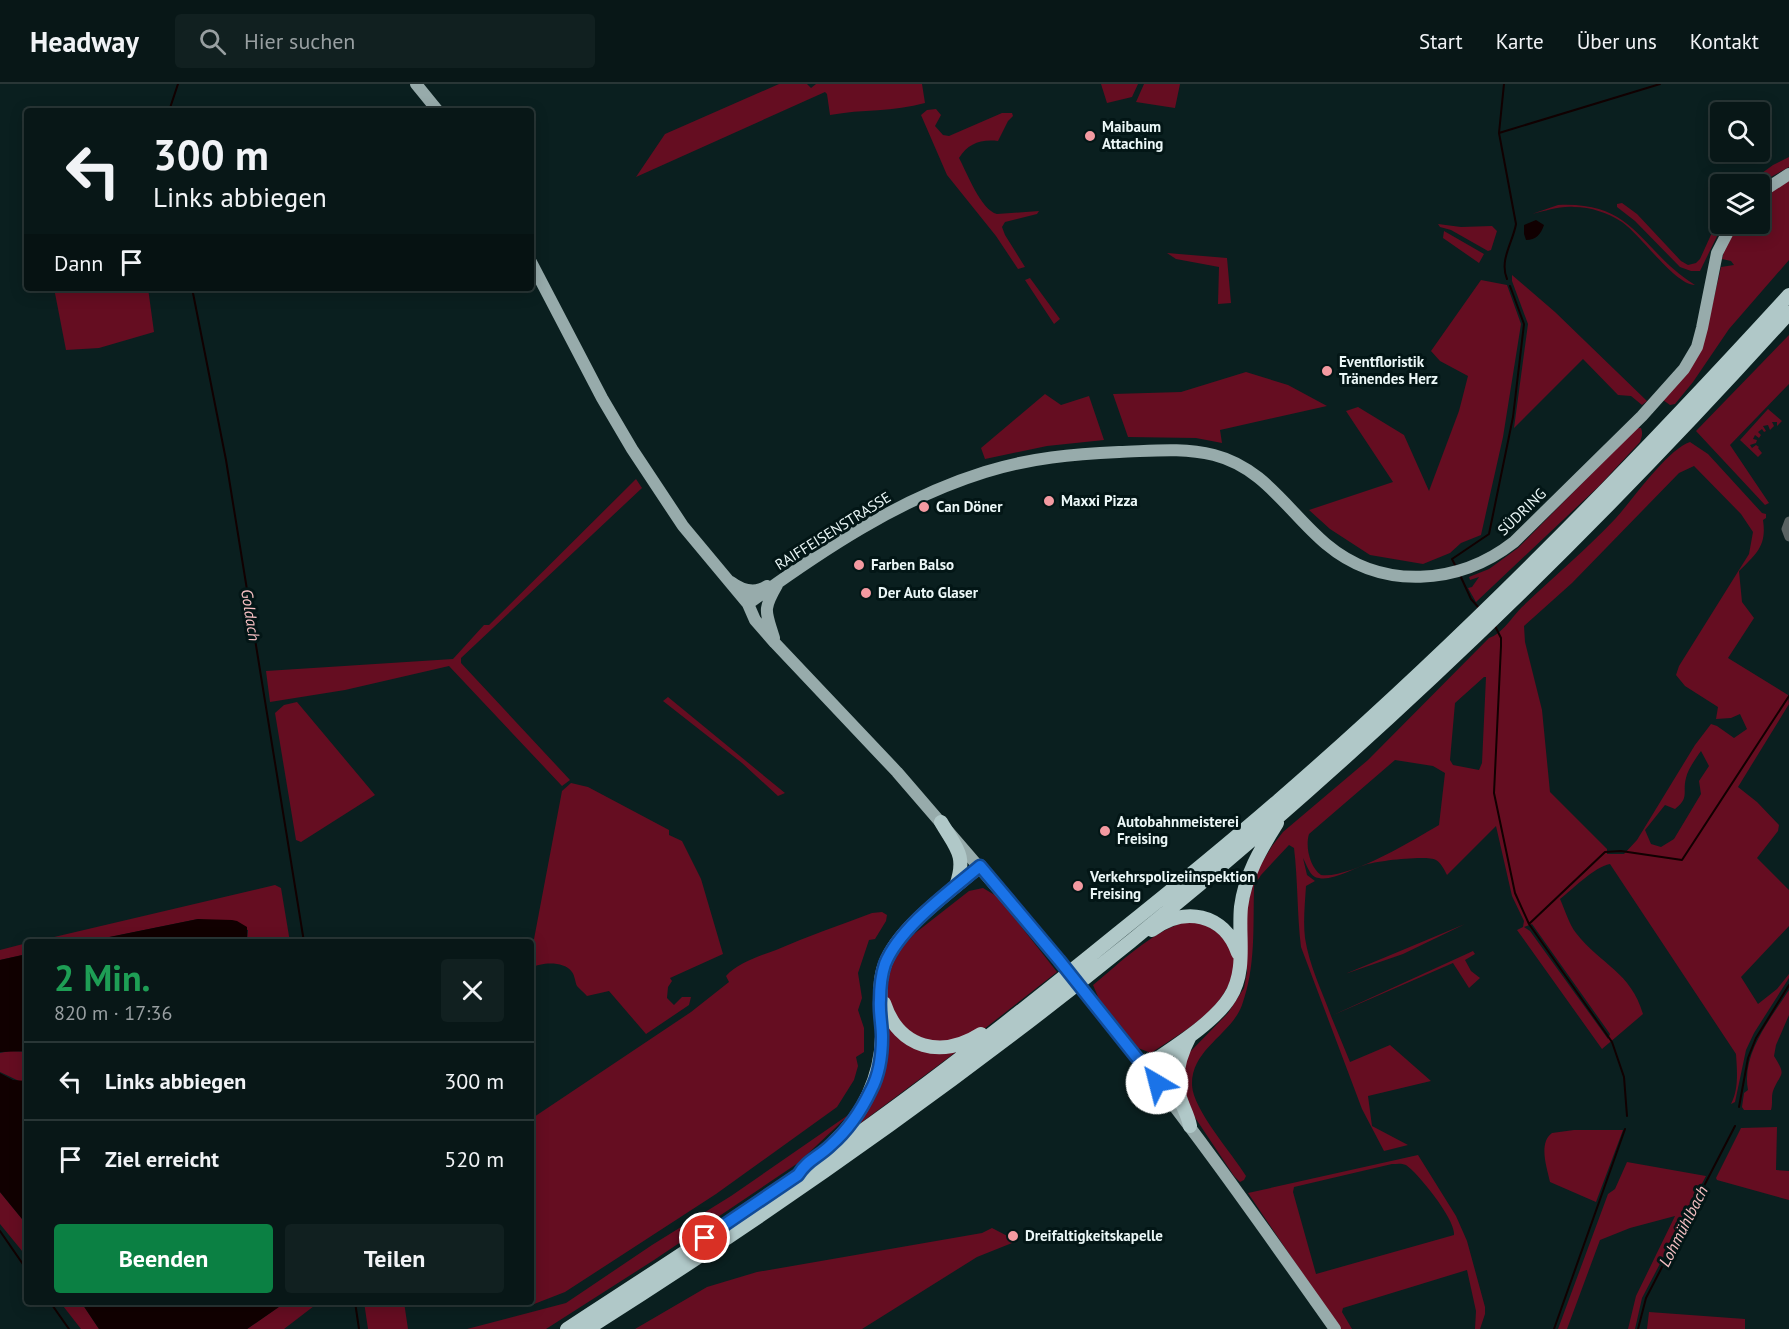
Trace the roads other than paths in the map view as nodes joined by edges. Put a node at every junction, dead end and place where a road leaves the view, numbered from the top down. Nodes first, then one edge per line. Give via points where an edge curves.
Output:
1 (416, 84) edge
2 (436, 108) edge
3 (1789, 174) edge
4 (1770, 186) edge
5 (1727, 234) edge
6 (534, 268) edge
7 (1789, 295) edge
8 (1789, 313) edge
9 (1112, 453) joint
10 (1789, 521) edge
11 (1789, 537) edge
12 (723, 575) junction
13 (780, 581) junction
14 (748, 604) junction
15 (1488, 617) junction
16 (775, 643) junction
17 (1285, 811) junction
18 (941, 822) junction
19 (980, 866) junction
20 (956, 886) junction
21 (1129, 943) junction
22 (1240, 959) junction
23 (881, 992) junction
24 (1008, 1022) junction
25 (1191, 1035) junction
26 (1145, 1067) junction
27 (1190, 1126) junction
28 (798, 1175) junction
29 (567, 1329) edge
30 (587, 1329) edge
31 (1335, 1329) edge

1 - 2 main road
3 - 4 main road
5 - 9 main road, SÜDRING via 1714,261 1697,347 1677,379 1514,542 1497,555 1455,573 1397,575 1356,563 1306,526 1274,489 1227,459 1180,449
6 - 12 main road via 632,449 683,526
7 - 15 highway
8 - 15 highway via 1677,435
9 - 13 main road, RAIFFEISENSTRASSE via 1028,461 952,483 881,517
10 - 11 street
12 - 13 main road via 744,590 761,589
12 - 14 main road
13 - 14 main road, RAIFFEISENSTRASSE
13 - 16 main road via 766,610
14 - 16 main road via 755,620
15 - 17 highway via 1388,719
15 - 24 highway via 1195,872
16 - 18 main road
17 - 21 highway
17 - 22 highway via 1247,876 1241,908
18 - 19 main road
18 - 20 highway via 962,862
19 - 20 highway
19 - 26 main road, bridge
20 - 23 highway via 900,940 886,962
21 - 22 highway via 1188,916 1206,918 1222,926 1234,940
21 - 30 highway via 849,1155
22 - 25 highway via 1239,980 1230,998
23 - 24 highway via 899,1030 924,1045 958,1045
23 - 28 highway via 880,1062 873,1088 845,1132 804,1164
24 - 28 highway
25 - 26 highway
25 - 27 highway via 1178,1072 1179,1093
26 - 27 main road
27 - 31 main road
28 - 29 highway

